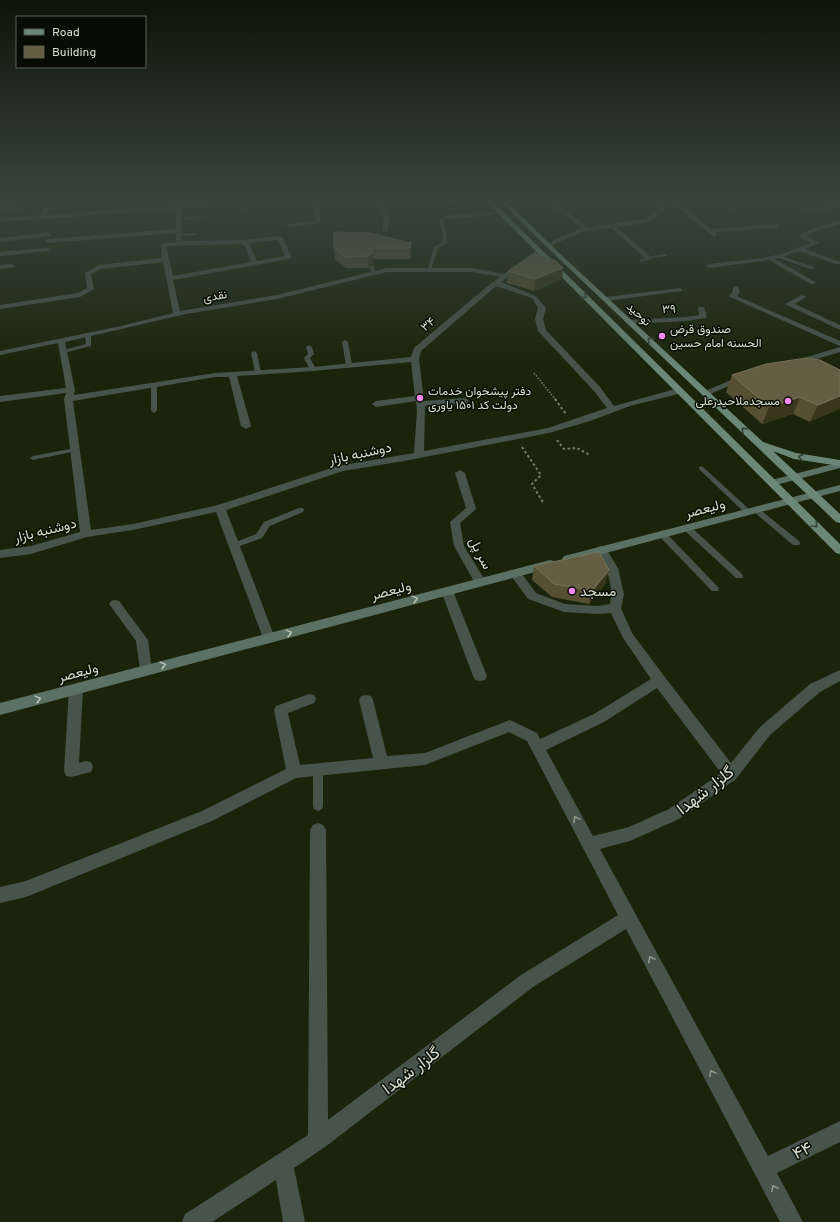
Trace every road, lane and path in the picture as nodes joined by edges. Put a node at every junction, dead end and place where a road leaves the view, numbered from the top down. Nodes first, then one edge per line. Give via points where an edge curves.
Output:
1 (165, 256) edge
2 (253, 256) edge
3 (288, 256) edge
4 (433, 256) edge
5 (533, 256) edge
6 (543, 256) edge
7 (560, 256) edge
8 (656, 256) edge
9 (778, 256) joint
10 (817, 256) edge
11 (647, 257) joint
12 (769, 258) junction
13 (166, 260) junction
14 (642, 261) dead end
15 (256, 263) junction
16 (838, 263) dead end
17 (12, 266) dead end
18 (709, 266) dead end
19 (0, 267) edge
20 (812, 268) dead end
21 (429, 270) junction
22 (506, 276) junction
23 (170, 279) junction
24 (813, 282) dead end
25 (496, 283) junction
26 (736, 288) dead end
27 (680, 290) dead end
28 (802, 297) dead end
29 (606, 299) junction
30 (0, 307) edge
31 (701, 309) dead end
32 (177, 315) junction
33 (630, 322) junction
34 (840, 328) edge
35 (88, 335) junction
36 (61, 340) junction
37 (345, 342) dead end
38 (840, 344) edge
39 (309, 347) dead end
40 (840, 349) edge
41 (63, 351) junction
42 (0, 353) edge
43 (254, 353) dead end
44 (415, 359) junction
45 (349, 365) junction
46 (790, 365) edge
47 (313, 369) junction
48 (258, 372) junction
49 (534, 373) dead end
50 (232, 374) junction
51 (755, 375) edge
52 (154, 385) junction
53 (679, 391) junction
54 (705, 393) junction
55 (70, 394) junction
56 (0, 399) edge
57 (421, 401) junction
58 (465, 401) dead end
59 (376, 404) dead end
60 (612, 409) junction
61 (154, 411) dead end
62 (572, 424) junction
63 (246, 426) dead end
64 (549, 430) junction
65 (515, 437) junction
66 (755, 441) junction
67 (75, 450) junction
68 (419, 455) junction
69 (590, 455) dead end
70 (33, 458) dead end
71 (840, 464) edge
72 (701, 468) dead end
73 (460, 473) dead end
74 (794, 477) junction
75 (772, 483) junction
76 (840, 488) edge
77 (814, 495) junction
78 (790, 501) junction
79 (544, 504) dead end
80 (220, 508) junction
81 (301, 510) dead end
82 (752, 511) junction
83 (840, 520) edge
84 (687, 528) junction
85 (86, 534) junction
86 (662, 534) junction
87 (796, 543) dead end
88 (234, 546) junction
89 (601, 550) junction
90 (840, 550) edge
91 (0, 554) edge
92 (515, 573) junction
93 (739, 576) dead end
94 (480, 582) junction
95 (715, 589) dead end
96 (447, 591) junction
97 (114, 604) dead end
98 (615, 608) junction
99 (269, 638) junction
100 (146, 670) junction
101 (840, 675) edge
102 (480, 676) dead end
103 (659, 680) junction
104 (76, 689) junction
105 (309, 698) dead end
106 (366, 700) dead end
107 (0, 708) edge
108 (538, 747) junction
109 (380, 763) junction
110 (86, 766) dead end
111 (318, 770) junction
112 (294, 772) junction
113 (731, 774) junction
114 (318, 806) dead end
115 (318, 830) dead end
116 (589, 844) junction
117 (0, 896) edge
118 (629, 918) junction
119 (840, 1131) edge
120 (318, 1140) junction
121 (283, 1162) junction
122 (764, 1169) junction
123 (193, 1222) edge
124 (294, 1222) edge
125 (792, 1222) edge

1 - 13 street
2 - 15 street
3 - 15 street via 289,258
4 - 21 lane
5 - 22 street, ۳۴
6 -> 53 main road, توحید
7 - 29 main road, توحید
8 - 11 lane
9 - 12 street
9 - 20 lane
10 - 16 street
11 - 14 street via 650,259
12 - 18 street
12 - 24 street
13 - 23 street
13 - 30 street via 99,267 88,273 91,289 80,295
15 - 23 street
17 - 19 street
21 - 22 street, نقدی via 472,270
21 - 32 street, نقدی via 372,270 277,297
22 - 25 street, ۳۴
23 - 32 street
25 - 44 street, ۳۴ via 417,350
25 - 60 street via 534,297 542,308 539,319 542,330
26 - 38 street via 737,292 732,296
27 - 29 street
28 - 34 street via 790,304
29 - 33 main road, توحید
31 - 33 street, ۳۹ via 702,316 686,319
32 - 35 street, نقدی
54 -> 33 main road, توحید
35 - 36 street, نقدی
35 - 41 lane via 90,345
36 - 41 street
36 - 42 street, نقدی
37 - 45 lane
39 - 47 lane via 311,354 307,358
40 - 46 street
41 - 55 street
43 - 48 lane
44 - 45 street
44 - 57 street
45 - 47 street
47 - 48 street
48 - 50 street
49 - 62 path
50 - 52 street
50 - 63 street
51 - 54 street via 739,378
52 - 55 street
52 - 61 lane
53 - 60 street, دوشنبه بازار
53 - 75 main road, توحید
66 -> 54 main road, توحید
55 - 56 street
55 - 67 street
57 - 58 street
57 - 59 street
57 - 68 street
60 - 62 street, دوشنبه بازار
62 - 64 street, دوشنبه بازار
64 - 65 street, دوشنبه بازار
64 - 69 path via 564,449 577,448
65 - 68 street, دوشنبه بازار
65 - 79 path via 541,475 532,484
71 -> 66 main road via 794,456
66 - 74 main road, توحید
67 - 70 lane
67 - 85 street
68 - 80 street, دوشنبه بازار via 341,468
71 - 74 main road
72 - 82 lane
73 - 94 street, سر پل via 471,509 455,522 459,546
74 - 75 main road
74 - 77 main road, توحید
75 - 78 main road, توحید
76 - 77 main road, ولیعصر
77 - 78 main road, ولیعصر
77 - 83 main road, توحید
78 - 82 main road, ولیعصر
78 -> 90 main road, توحید
80 - 85 street, دوشنبه بازار via 133,527
80 - 88 street
81 - 88 lane via 267,524 259,536
82 - 84 main road, ولیعصر
82 - 87 lane
84 - 86 main road, ولیعصر
84 - 93 lane
85 - 91 street, دوشنبه بازار via 31,550
86 - 89 main road, ولیعصر
86 - 95 lane
88 - 99 street
89 - 92 main road, ولیعصر
89 - 98 street via 612,568 618,594
92 - 94 main road, ولیعصر
92 - 98 street via 532,596 564,608
94 - 96 main road, ولیعصر
99 -> 96 main road, ولیعصر
96 - 102 street
97 - 100 street via 142,640
98 - 103 street via 627,635
100 -> 99 main road, ولیعصر
100 - 104 main road, ولیعصر
101 - 113 street, گلزار شهدا via 815,688 766,731
103 - 108 street via 599,718
103 - 113 street
107 -> 104 main road, ولیعصر
104 - 110 street via 71,771
105 - 112 street via 281,710
106 - 109 street
108 - 109 street via 532,738 510,726 425,759
116 -> 108 street
109 - 111 street
111 - 112 street
111 - 114 lane
112 - 117 street via 207,816 26,889
113 - 116 street, گلزار شهدا via 674,814 630,834
115 - 120 street
116 - 118 street
118 - 120 street, گلزار شهدا via 527,981
122 -> 118 street
119 - 122 street, ۴۴
120 - 121 street, گلزار شهدا
121 - 123 street, گلزار شهدا
121 - 124 street
125 -> 122 street

